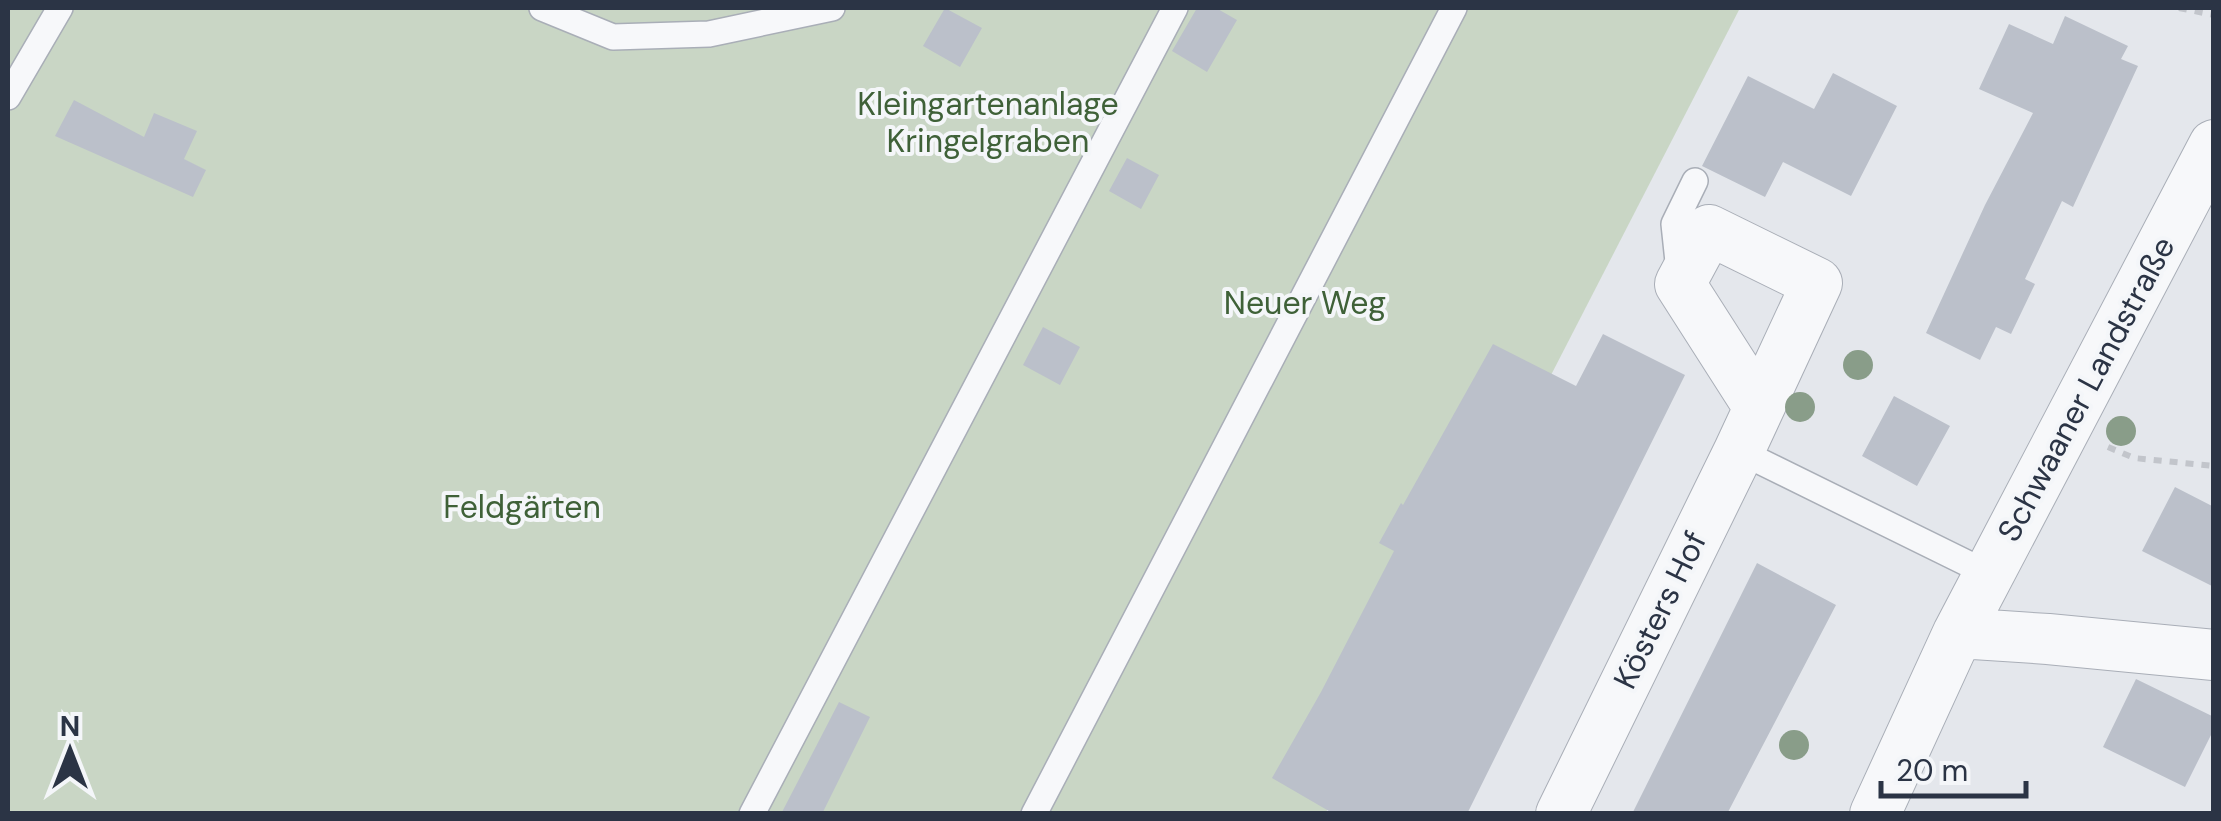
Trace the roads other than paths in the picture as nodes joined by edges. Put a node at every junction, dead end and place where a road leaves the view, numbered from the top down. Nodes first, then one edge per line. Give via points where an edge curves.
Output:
1 (60, 8) edge
2 (542, 8) edge
3 (832, 8) edge
4 (1174, 8) edge
5 (1454, 8) edge
6 (8, 97) edge
7 (2209, 162) edge
8 (1695, 181) dead end
9 (1680, 284) junction
10 (1758, 406) junction
11 (1738, 451) junction
12 (1989, 574) junction
13 (1958, 634) junction
14 (2214, 656) edge
15 (752, 814) edge
16 (1034, 814) edge
17 (1561, 814) edge
18 (1874, 814) edge

1 - 6 lane
2 - 3 lane via 613,38 709,34
4 - 15 lane
5 - 16 lane
7 - 12 street, Schwaaner Landstraße
8 - 9 lane via 1674,224
9 - 10 street
9 - 10 street, Kösters Hof via 1709,230 1817,283
10 - 11 street, Kösters Hof
11 - 12 lane
11 - 17 street, Kösters Hof
12 - 13 street, Schwaaner Landstraße
13 - 14 street
13 - 18 street, Schwaaner Landstraße

